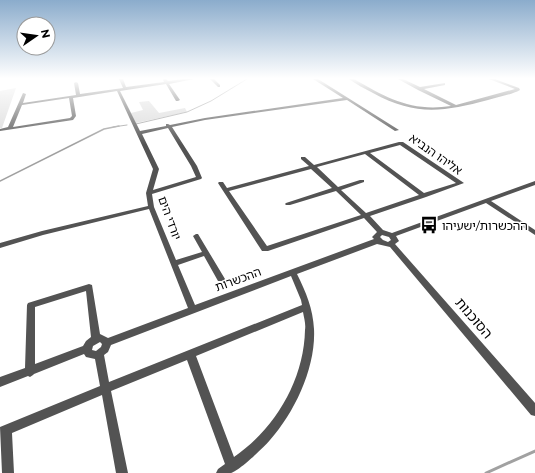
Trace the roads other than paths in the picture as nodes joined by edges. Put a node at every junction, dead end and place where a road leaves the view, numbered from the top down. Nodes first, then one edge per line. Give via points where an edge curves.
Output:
1 (42, 101) edge
2 (72, 101) edge
3 (126, 101) edge
4 (334, 101) edge
5 (351, 101) edge
6 (394, 101) edge
7 (445, 101) edge
8 (474, 101) edge
9 (22, 104) joint
10 (455, 106) junction
11 (168, 125) junction
12 (10, 128) junction
13 (0, 130) edge
14 (397, 130) dead end
15 (138, 133) junction
16 (366, 153) junction
17 (303, 158) dead end
18 (312, 167) junction
19 (362, 181) dead end
20 (535, 183) edge
21 (221, 184) dead end
22 (336, 189) junction
23 (226, 190) junction
24 (149, 193) junction
25 (424, 196) junction
26 (487, 201) junction
27 (288, 204) dead end
28 (151, 207) junction
29 (365, 215) junction
30 (381, 232) junction
31 (535, 233) edge
32 (196, 236) dead end
33 (392, 240) junction
34 (377, 241) junction
35 (0, 246) edge
36 (206, 253) junction
37 (176, 263) junction
38 (293, 273) junction
39 (221, 279) dead end
40 (306, 306) junction
41 (193, 310) junction
42 (96, 339) junction
43 (107, 342) junction
44 (87, 349) junction
45 (99, 354) junction
46 (190, 354) junction
47 (30, 372) junction
48 (0, 382) edge
49 (107, 387) junction
50 (535, 410) edge
51 (3, 430) edge
52 (232, 467) junction
53 (8, 473) edge
54 (122, 473) edge
55 (222, 473) edge

1 - 9 street
2 - 12 street via 74,116 71,119
3 - 15 street, יורדי הים
4 - 11 street
5 - 14 street
6 - 10 street via 434,110
7 - 10 street
8 - 10 street
9 - 12 street
11 - 15 street
11 - 24 street via 199,178
12 - 13 street
15 - 24 street, יורדי הים via 156,169
16 - 18 street, אליהו הנביא
16 - 25 street
16 - 25 street, אליהו הנביא via 401,143 461,183
17 - 18 street
18 - 22 street
18 - 23 street, אליהו הנביא
19 - 22 street
20 - 26 street
21 - 23 street
22 - 27 street
22 - 29 street
23 - 29 street, אליהו הנביא via 265,249
24 - 28 street, יורדי הים
25 - 29 street, אליהו הנביא
26 - 31 street
26 - 33 street
28 - 35 street via 42,233
28 - 37 street, יורדי הים
29 - 30 street
30 - 33 street
30 - 34 street via 377,235
32 - 36 street
33 - 34 street via 385,245
33 - 50 street, הסוכנות
34 - 38 street, ההכשרות
36 - 37 street
36 - 39 street
37 - 41 street, יורדי הים
38 - 40 street via 299,282
38 - 41 street, ההכשרות
40 - 46 street
40 - 52 street via 310,338 308,360 294,395 282,417 267,435 252,452
41 - 43 street, ההכשרות
42 - 43 street via 103,338
42 - 44 street via 90,342
42 - 47 street via 89,287 31,305
43 - 45 street via 105,349
44 - 45 street via 89,354
44 - 47 street
45 - 49 street
46 - 49 street
46 - 52 street
47 - 48 street
49 - 51 street
49 - 54 street
51 - 53 street
52 - 55 street

